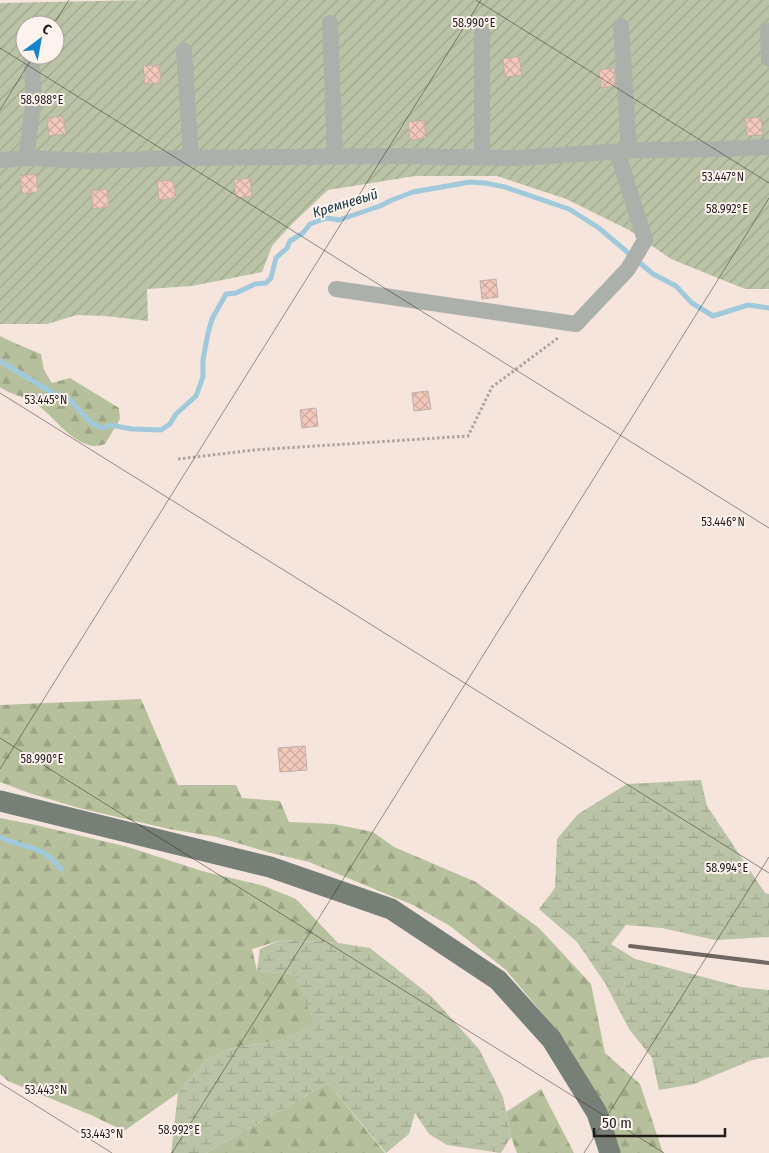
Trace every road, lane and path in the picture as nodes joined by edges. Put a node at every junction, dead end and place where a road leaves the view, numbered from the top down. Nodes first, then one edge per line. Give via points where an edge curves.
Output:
1 (330, 23) dead end
2 (621, 26) dead end
3 (768, 31) edge
4 (482, 33) dead end
5 (184, 50) dead end
6 (769, 59) edge
7 (32, 65) edge
8 (769, 147) edge
9 (623, 151) junction
10 (335, 157) junction
11 (482, 157) junction
12 (26, 158) junction
13 (191, 158) junction
14 (0, 160) edge
15 (336, 289) dead end
16 (576, 324) junction
17 (178, 459) dead end
18 (0, 801) edge
19 (610, 1153) edge

1 - 10 lane
2 - 9 lane
3 - 6 lane
4 - 11 lane
5 - 13 lane
7 - 12 lane via 34,98
8 - 9 lane
9 - 11 lane
9 - 16 lane via 645,240 628,269
10 - 11 lane
10 - 13 lane
12 - 13 lane via 92,161
12 - 14 lane
15 - 16 lane
16 - 17 path via 492,387 468,436 254,450
18 - 19 main road via 270,867 392,909 498,980 552,1040 597,1113

